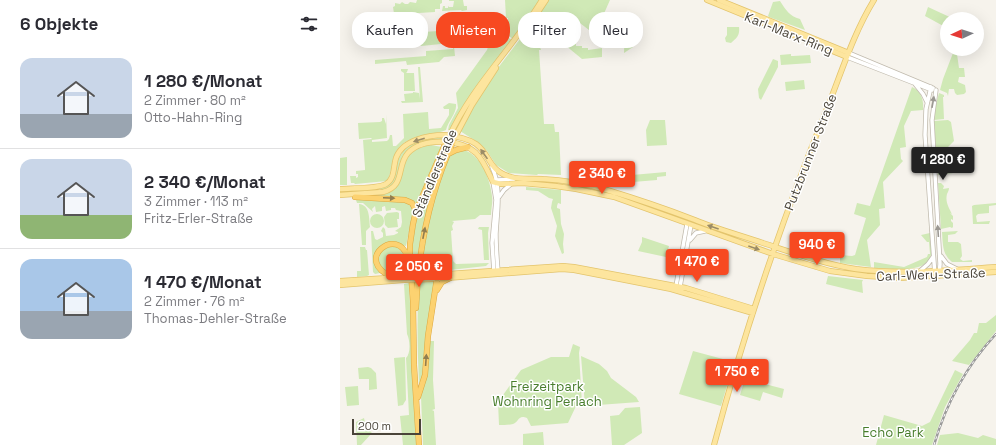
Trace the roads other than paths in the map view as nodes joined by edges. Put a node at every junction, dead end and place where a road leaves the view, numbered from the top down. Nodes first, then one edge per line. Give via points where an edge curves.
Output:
1 (542, 0) edge
2 (546, 0) edge
3 (707, 0) edge
4 (719, 0) edge
5 (874, 0) edge
6 (848, 55) junction
7 (914, 83) junction
8 (931, 88) junction
9 (927, 103) junction
10 (449, 136) junction
11 (456, 136) junction
12 (446, 142) junction
13 (453, 142) junction
14 (468, 147) junction
15 (448, 155) junction
16 (492, 166) junction
17 (517, 179) junction
18 (496, 182) junction
19 (514, 184) junction
20 (378, 186) junction
21 (594, 187) junction
22 (340, 189) edge
23 (378, 192) junction
24 (591, 192) junction
25 (340, 196) edge
26 (355, 197) joint
27 (499, 198) junction
28 (416, 211) junction
29 (690, 218) junction
30 (689, 224) junction
31 (705, 230) junction
32 (689, 243) junction
33 (775, 247) junction
34 (773, 254) junction
35 (940, 254) junction
36 (934, 256) junction
37 (809, 258) junction
38 (805, 264) junction
39 (996, 267) edge
40 (957, 269) junction
41 (581, 270) junction
42 (937, 270) junction
43 (919, 271) junction
44 (496, 272) junction
45 (996, 272) edge
46 (412, 276) junction
47 (937, 276) junction
48 (394, 277) junction
49 (434, 277) junction
50 (450, 278) junction
51 (403, 279) junction
52 (340, 281) edge
53 (340, 285) edge
54 (678, 287) junction
55 (434, 298) junction
56 (754, 311) junction
57 (418, 397) junction
58 (420, 445) edge
59 (714, 445) edge

1 - 10 main road, Ständlerstraße via 475,91
2 - 11 main road, Ständlerstraße via 490,76
3 - 6 main road, Karl-Marx-Ring
4 - 6 main road, Karl-Marx-Ring
5 - 6 main road, Putzbrunner Straße
6 - 7 street
6 - 8 street
6 - 33 main road, Putzbrunner Straße via 805,161
7 - 8 street
7 - 9 street via 924,94
8 - 9 street
35 -> 8 street via 932,120 936,90
9 - 36 street via 926,147
10 - 11 main road
10 - 12 main road, Ständlerstraße
10 -> 20 main road via 421,139 404,146 398,154 390,181
11 - 13 main road, Ständlerstraße
16 -> 11 main road via 478,145
12 - 13 main road
12 - 23 main road via 426,144 412,150 403,161 397,182 389,190
12 - 28 highway, Ständlerstraße
13 - 14 main road
13 - 15 highway, Ständlerstraße
14 - 15 highway
14 - 18 main road via 481,159
57 -> 15 highway, Ständlerstraße via 416,320 420,259 427,217
16 - 17 main road via 503,174
16 - 18 street
17 - 18 street
17 - 21 main road, Carl-Wery-Straße via 559,180
18 - 19 main road, Carl-Wery-Straße
18 - 27 street
18 - 44 street via 492,243
19 - 24 main road, Carl-Wery-Straße via 555,186
19 - 27 street via 506,188
20 - 22 main road
20 - 23 main road
21 - 24 main road via 595,191
21 - 29 main road, Carl-Wery-Straße
23 - 25 main road
24 - 30 main road, Carl-Wery-Straße via 618,198
25 - 26 main road
26 -> 28 highway via 405,200 412,203
27 - 44 street
28 - 46 highway, Ständlerstraße via 410,236
29 - 30 main road
33 -> 29 main road, Carl-Wery-Straße
30 - 31 main road, Carl-Wery-Straße
30 - 32 street
30 - 54 street
31 - 32 street via 696,233
31 -> 34 main road, Carl-Wery-Straße
32 - 54 street
33 - 34 main road, Putzbrunner Straße
33 - 37 main road, Carl-Wery-Straße
34 - 38 main road, Carl-Wery-Straße
34 - 56 main road, Putzbrunner Straße
35 - 40 street via 945,262
35 - 42 street
36 - 42 street
36 - 43 street
37 - 38 main road via 810,262
37 - 43 main road, Carl-Wery-Straße via 864,270
38 - 47 main road, Carl-Wery-Straße via 830,271 867,276
39 - 40 main road, Carl-Wery-Straße
40 - 42 main road, Carl-Wery-Straße
41 - 44 main road
41 - 54 main road
41 - 56 main road via 671,289
42 - 43 main road, Carl-Wery-Straße
42 - 47 street
44 - 49 main road
44 - 50 main road
45 - 47 main road, Carl-Wery-Straße
46 - 48 highway via 403,249 396,245 388,245 378,252 376,262 382,272
46 - 49 main road, bridge
46 - 51 main road, bridge
46 - 58 highway, Ständlerstraße via 414,365
48 - 51 main road
48 - 52 main road
49 - 50 main road
49 - 55 highway
50 - 55 highway via 438,286
51 - 53 main road
54 - 56 main road
57 -> 55 highway via 425,375
56 - 59 main road, Putzbrunner Straße
57 - 58 highway, Ständlerstraße

